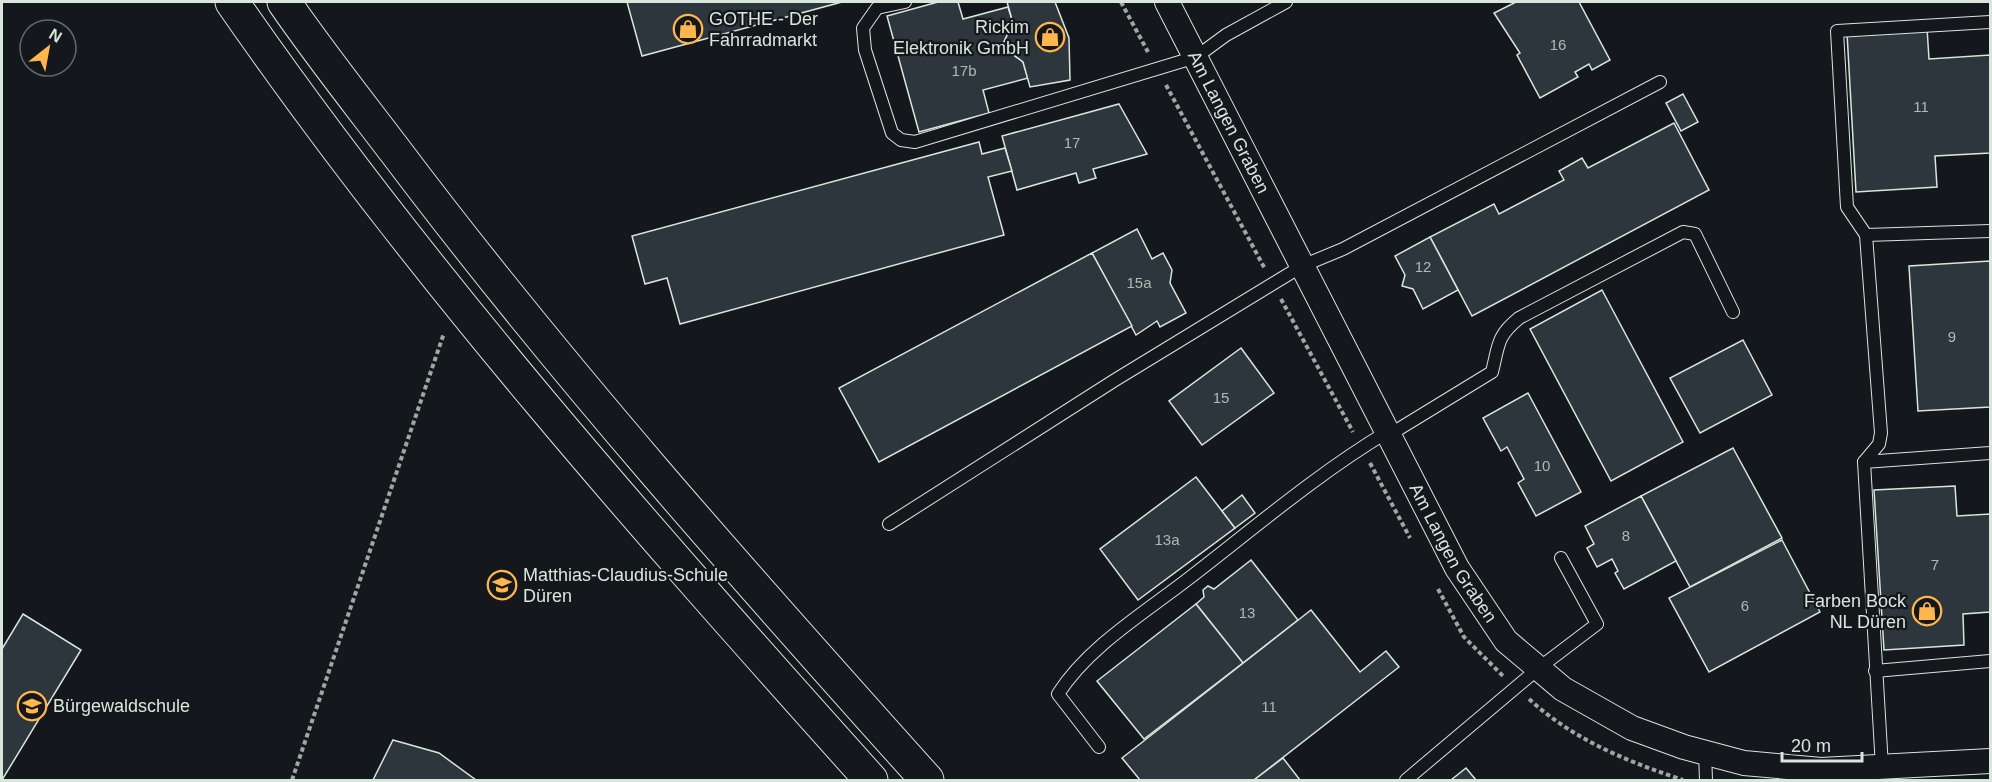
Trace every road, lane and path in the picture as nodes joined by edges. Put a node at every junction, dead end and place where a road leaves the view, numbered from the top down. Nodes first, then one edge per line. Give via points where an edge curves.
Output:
1 (232, 2) edge
2 (284, 2) edge
3 (905, 2) edge
4 (1167, 2) edge
5 (1286, 2) edge
6 (1990, 22) edge
7 (1196, 57) junction
8 (1660, 82) dead end
9 (1990, 231) edge
10 (1866, 235) junction
11 (1302, 266) junction
12 (1733, 312) dead end
13 (444, 333) dead end
14 (1388, 434) junction
15 (1990, 453) edge
16 (1864, 462) junction
17 (889, 524) dead end
18 (1561, 558) dead end
19 (1990, 661) edge
20 (1539, 668) junction
21 (1875, 671) junction
22 (1099, 747) dead end
23 (1705, 752) junction
24 (1990, 761) edge
25 (1882, 767) junction
26 (1923, 772) edge
27 (292, 780) edge
28 (871, 780) edge
29 (927, 780) edge
30 (1406, 780) edge
31 (1706, 780) edge

1 - 28 main road via 409,241 506,363
2 - 29 main road via 442,214 540,336
3 - 7 lane via 877,8 863,28 892,134 901,140 915,142
4 - 7 street, Am Langen Graben
5 - 7 lane via 1226,35
6 - 10 lane via 1837,31 1847,207
7 - 11 street, Am Langen Graben
8 - 11 lane via 1343,249
9 - 10 lane
10 - 16 lane via 1881,432 1879,444
11 - 14 street, Am Langen Graben
11 - 17 lane
12 - 14 lane via 1695,234 1683,232 1519,318 1503,331 1497,342 1492,372
13 - 27 path
14 - 20 street, Am Langen Graben via 1457,568 1506,641
14 - 22 lane via 1361,447 1263,520 1103,645 1068,679 1058,694
15 - 16 lane
16 - 21 lane
18 - 20 lane via 1597,624
19 - 21 lane
20 - 23 street, Am Langen Graben via 1563,689 1632,728
20 - 30 lane
21 - 25 lane
23 - 25 street, Am Langen Graben via 1744,763 1821,770
23 - 31 lane
24 - 26 street, Am Langen Graben
25 - 26 street, Am Langen Graben

